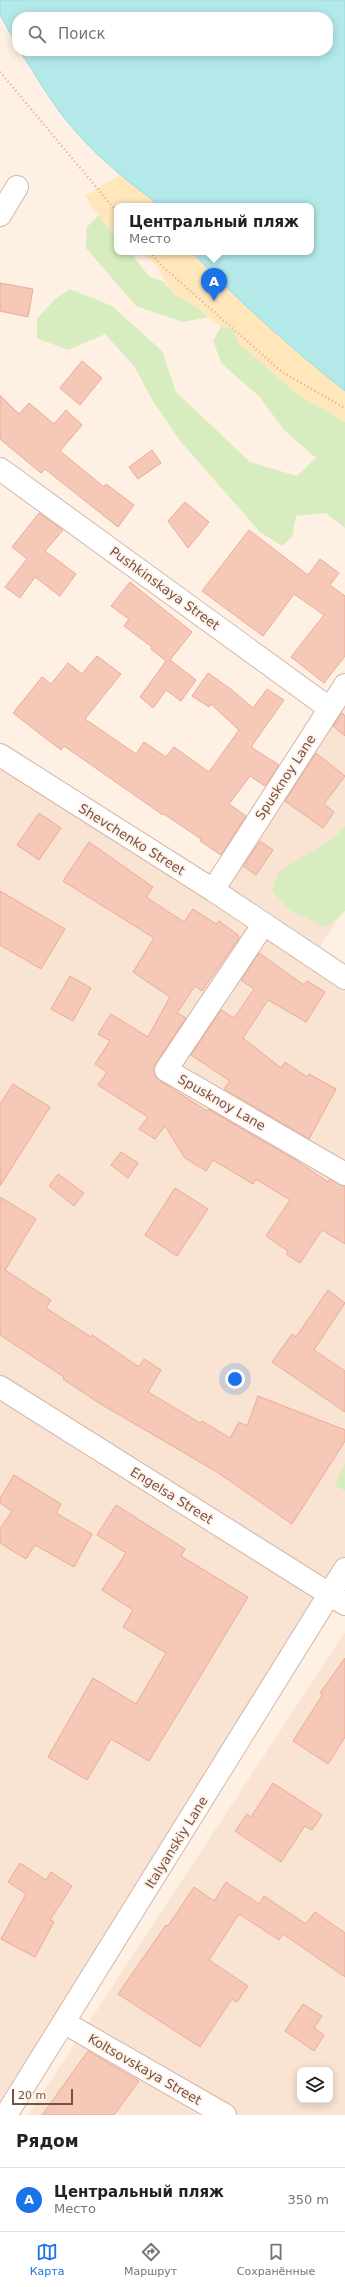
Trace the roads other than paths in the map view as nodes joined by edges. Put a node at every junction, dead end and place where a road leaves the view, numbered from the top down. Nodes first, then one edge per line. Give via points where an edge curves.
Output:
1 (18, 187) dead end
2 (0, 215) edge
3 (0, 469) edge
4 (345, 685) edge
5 (329, 708) junction
6 (0, 755) edge
7 (213, 890) junction
8 (263, 925) junction
9 (345, 978) edge
10 (345, 1174) edge
11 (0, 1387) edge
12 (345, 1569) edge
13 (337, 1599) edge
14 (65, 2023) junction
15 (6, 2115) edge
16 (225, 2115) edge

1 - 2 street
3 - 5 street, Pushkinskaya Street
4 - 5 street, Spusknoy Lane
5 - 7 street, Spusknoy Lane
6 - 7 street, Shevchenko Street
7 - 8 street, Shevchenko Street
8 - 9 street
8 - 10 street, Spusknoy Lane via 166,1070
11 - 13 street, Engelsa Street
12 - 13 street, Italyanskiy Lane
13 - 14 street, Italyanskiy Lane
14 - 15 street, Italyanskiy Lane
14 - 16 street, Koltsovskaya Street

